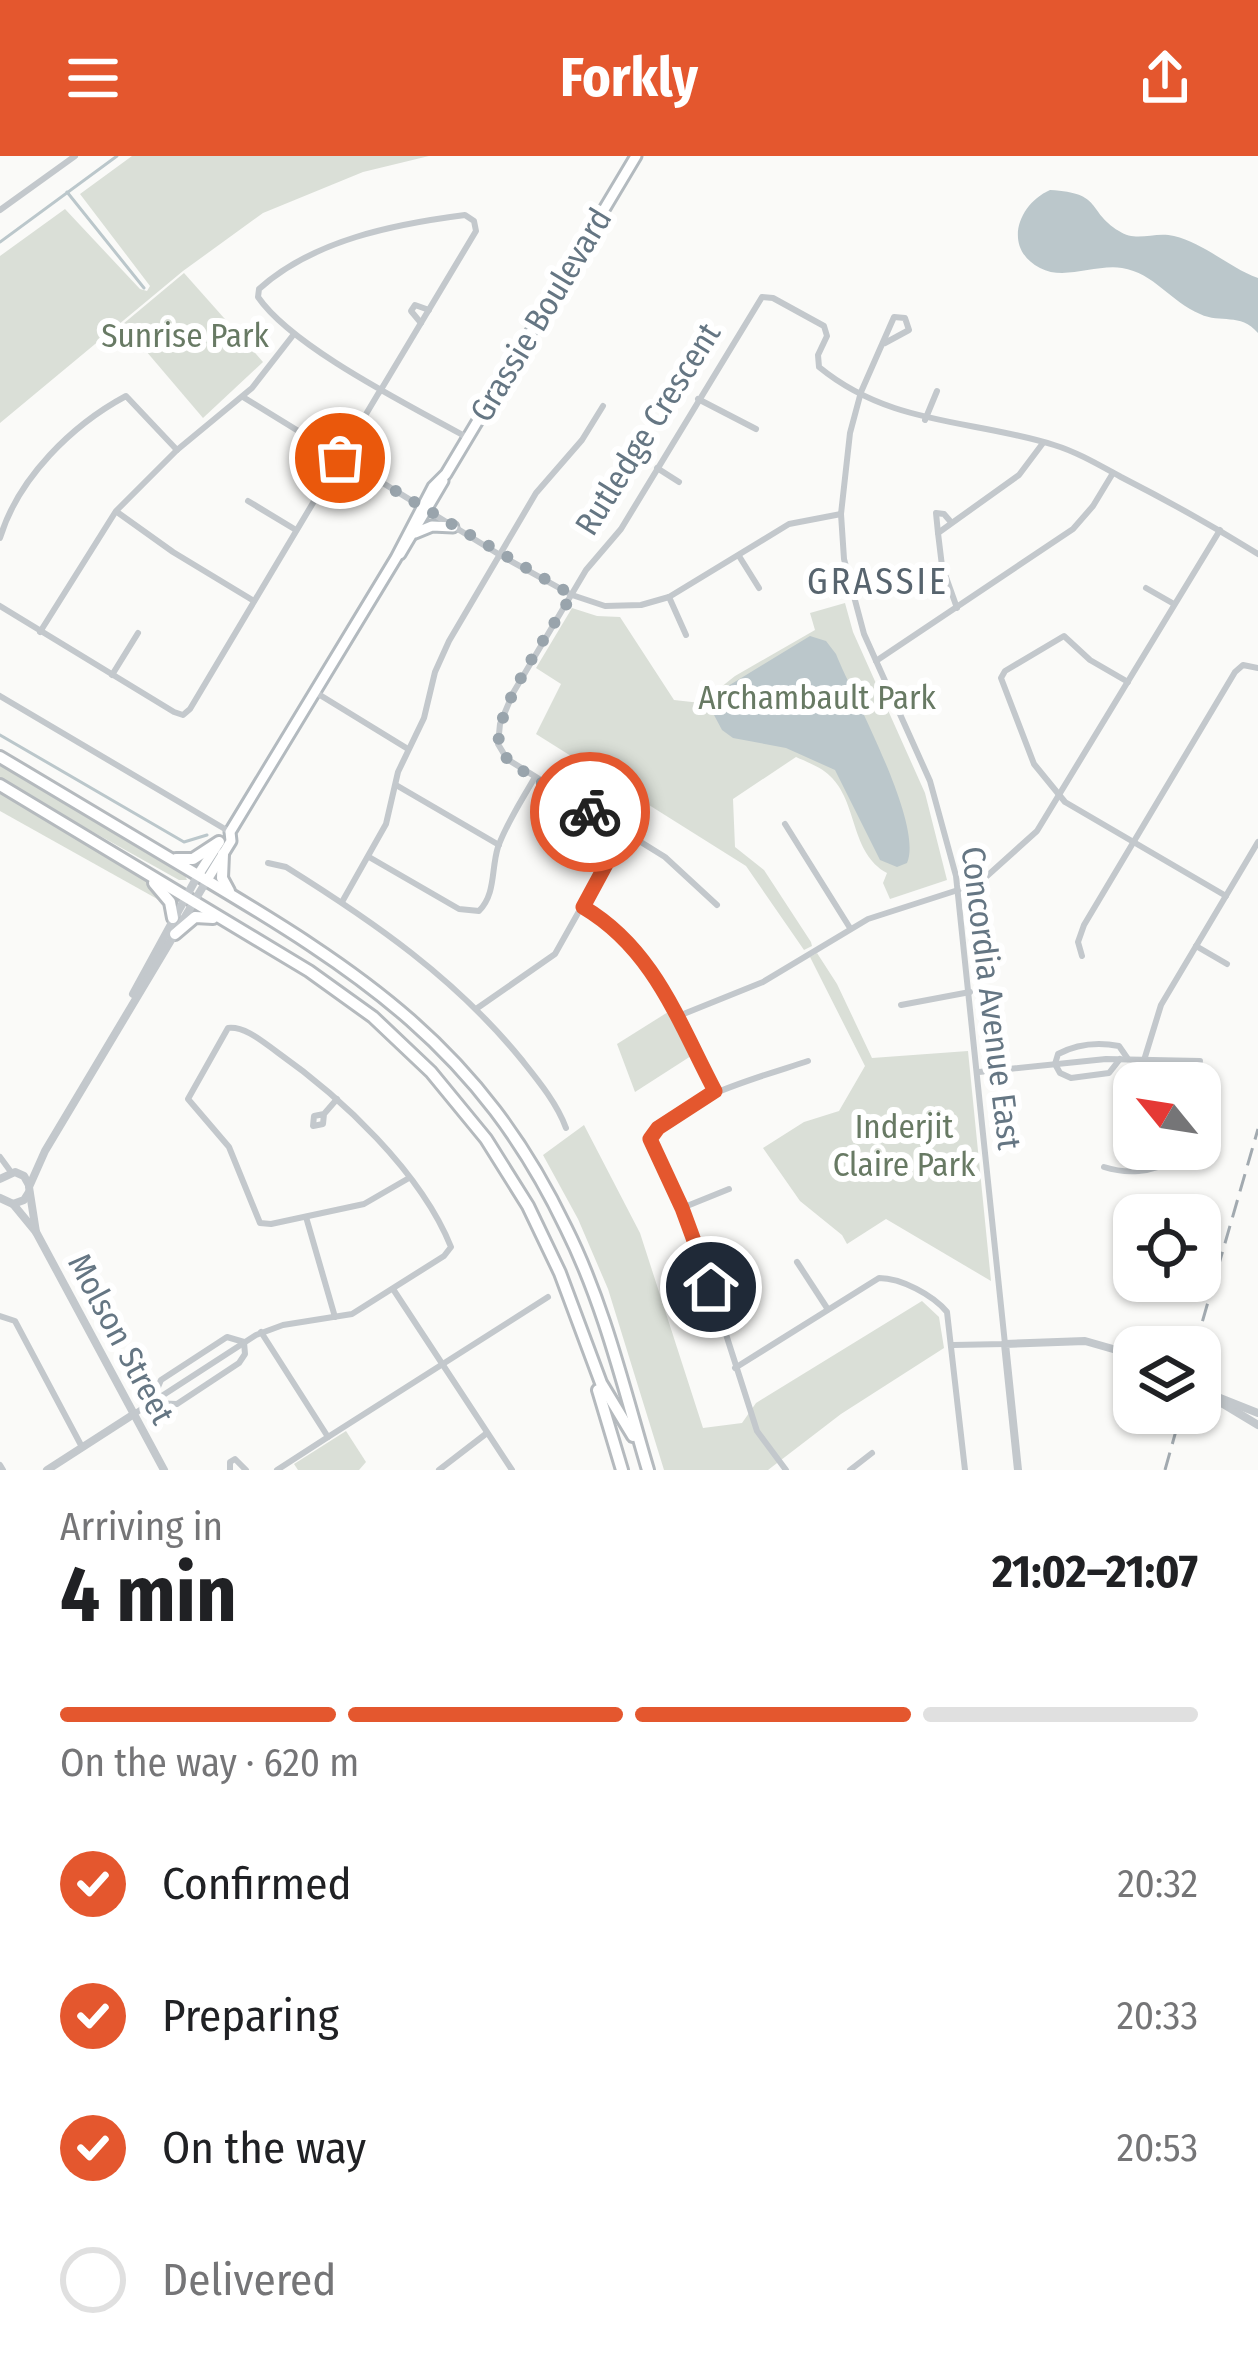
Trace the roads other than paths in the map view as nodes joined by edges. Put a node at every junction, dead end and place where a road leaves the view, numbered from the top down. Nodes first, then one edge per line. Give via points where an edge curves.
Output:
1 (75, 156) edge
2 (636, 156) edge
3 (0, 210) edge
4 (429, 310) junction
5 (421, 323) junction
6 (294, 334) junction
7 (885, 343) junction
8 (382, 388) junction
9 (861, 392) junction
10 (937, 392) dead end
11 (243, 397) junction
12 (698, 399) junction
13 (603, 406) dead end
14 (925, 420) junction
15 (756, 429) dead end
16 (467, 438) junction
17 (1044, 442) junction
18 (177, 450) junction
19 (340, 458) junction
20 (657, 468) junction
21 (1113, 472) junction
22 (680, 482) dead end
23 (248, 501) dead end
24 (425, 508) junction
25 (116, 511) junction
26 (841, 514) junction
27 (950, 522) junction
28 (453, 527) junction
29 (296, 530) junction
30 (1220, 530) junction
31 (415, 533) junction
32 (938, 533) junction
33 (0, 538) edge
34 (1258, 554) edge
35 (500, 555) junction
36 (738, 555) junction
37 (396, 558) junction
38 (1146, 588) dead end
39 (759, 589) dead end
40 (572, 595) junction
41 (669, 596) junction
42 (254, 601) junction
43 (1174, 604) junction
44 (0, 606) edge
45 (957, 608) junction
46 (40, 632) junction
47 (138, 633) dead end
48 (686, 635) dead end
49 (876, 661) junction
50 (1258, 668) edge
51 (112, 675) junction
52 (1128, 682) junction
53 (315, 692) junction
54 (0, 696) edge
55 (408, 748) junction
56 (0, 757) edge
57 (536, 776) junction
58 (0, 785) edge
59 (396, 785) junction
60 (1059, 796) junction
61 (785, 824) dead end
62 (230, 832) junction
63 (623, 833) junction
64 (1258, 842) edge
65 (1134, 843) junction
66 (499, 844) junction
67 (221, 848) junction
68 (167, 856) junction
69 (369, 857) junction
70 (268, 863) dead end
71 (140, 868) junction
72 (202, 878) junction
73 (958, 890) junction
74 (1226, 896) junction
75 (190, 899) junction
76 (342, 902) junction
77 (246, 904) junction
78 (716, 905) dead end
79 (583, 907) junction
80 (173, 918) junction
81 (231, 923) junction
82 (850, 928) junction
83 (175, 934) junction
84 (1196, 946) junction
85 (1082, 956) dead end
86 (1227, 964) dead end
87 (970, 992) junction
88 (901, 1005) dead end
89 (128, 1006) junction
90 (476, 1009) junction
91 (676, 1017) junction
92 (1124, 1059) junction
93 (1144, 1059) junction
94 (808, 1061) dead end
95 (1200, 1061) dead end
96 (1143, 1062) edge
97 (1055, 1064) junction
98 (979, 1072) junction
99 (715, 1091) junction
100 (337, 1099) junction
101 (324, 1114) dead end
102 (566, 1128) dead end
103 (45, 1151) junction
104 (0, 1157) edge
105 (1104, 1166) dead end
106 (1144, 1170) edge
107 (1136, 1171) joint
108 (13, 1172) junction
109 (409, 1178) junction
110 (0, 1179) edge
111 (29, 1189) junction
112 (729, 1189) dead end
113 (6, 1203) edge
114 (682, 1208) junction
115 (306, 1217) junction
116 (36, 1232) junction
117 (797, 1262) dead end
118 (393, 1289) junction
119 (548, 1298) dead end
120 (827, 1308) junction
121 (0, 1316) edge
122 (336, 1318) junction
123 (261, 1332) junction
124 (244, 1342) junction
125 (1005, 1344) junction
126 (953, 1345) junction
127 (1113, 1349) edge
128 (587, 1352) junction
129 (442, 1364) junction
130 (735, 1367) junction
131 (1221, 1399) edge
132 (151, 1403) junction
133 (1221, 1403) edge
134 (1258, 1413) edge
135 (134, 1414) junction
136 (1258, 1425) edge
137 (487, 1433) junction
138 (328, 1437) junction
139 (82, 1447) junction
140 (643, 1451) junction
141 (872, 1453) dead end
142 (47, 1470) edge
143 (164, 1470) edge
144 (230, 1470) edge
145 (246, 1470) edge
146 (277, 1470) edge
147 (439, 1470) edge
148 (512, 1470) edge
149 (622, 1470) edge
150 (648, 1470) edge
151 (786, 1470) edge
152 (850, 1470) edge
153 (965, 1470) edge
154 (1018, 1470) edge

1 - 3 street
2 - 16 main road, Grassie Boulevard
4 - 5 street
4 - 5 street via 411,311
4 - 6 street via 476,231 465,215 373,232 268,280 258,297
5 - 8 street
6 - 8 street
6 - 11 street
7 - 7 street, Concordia Avenue East via 910,331 905,318 890,322
7 - 9 street, Concordia Avenue East
8 - 16 street
8 - 19 street
9 - 12 street, Rutledge Crescent via 819,367 824,326 767,297 754,305
9 - 14 street
9 - 26 street, Concordia Avenue East
10 - 14 street
11 - 18 street
11 - 19 street
12 - 15 street
12 - 20 street, Rutledge Crescent
13 - 35 street
14 - 17 street
16 - 24 main road, Grassie Boulevard
17 - 21 street
17 - 27 street via 1019,476
18 - 25 street
18 - 33 street via 127,396 38,469
19 - 24 street
19 - 29 street
20 - 22 street
20 - 40 street, Rutledge Crescent
21 - 30 street
21 - 45 street via 1073,529
23 - 29 street
24 - 28 street
24 - 31 main road, Grassie Boulevard
24 - 37 main road, Grassie Boulevard
25 - 42 street
25 - 46 street
26 - 36 street via 789,524
26 - 49 street, Concordia Avenue East via 852,598
27 - 32 street
27 - 32 street via 936,513
28 - 31 main road
28 - 35 street
29 - 42 street
30 - 34 street
30 - 43 street
31 - 37 main road, Grassie Boulevard
32 - 45 street
35 - 40 street
35 - 55 street via 442,654
36 - 39 street
36 - 41 street
37 - 53 main road, Grassie Boulevard
38 - 43 street
40 - 41 street via 629,607
40 - 57 street, Rutledge Crescent via 500,724 500,751
41 - 48 street
42 - 51 street via 183,715
43 - 52 street
44 - 46 street
45 - 49 street
46 - 51 street
47 - 51 street
49 - 73 street, Concordia Avenue East via 930,781
50 - 65 street via 1235,672
52 - 60 street
52 - 60 street via 1064,636 1000,678 1034,764
53 - 55 street
53 - 62 main road, Grassie Boulevard
54 - 62 street
55 - 59 street
56 - 68 main road
57 - 63 street, Rutledge Crescent
57 - 66 street
58 - 71 main road
59 - 66 street
59 - 69 street
60 - 65 street
60 - 73 street via 1024,846
61 - 82 street
62 - 67 main road, Grassie Boulevard
63 - 78 street, Rutledge Crescent via 664,857
63 - 79 street
64 - 74 street
65 - 74 street
65 - 85 street via 1084,925
66 - 69 street via 490,896 473,913
67 - 68 main road via 190,860
67 - 72 main road, Grassie Boulevard
67 - 77 main road via 224,885
68 - 72 main road
69 - 76 street
70 - 76 street
71 - 75 main road
71 - 80 main road via 167,897
72 - 75 street, Grassie Boulevard
72 - 77 main road
73 - 82 street
73 - 87 street, Concordia Avenue East
74 - 84 street
75 - 80 street, Grassie Boulevard
75 - 81 main road
75 - 83 street, Grassie Boulevard
76 - 90 street
77 - 140 main road via 403,1011 508,1129 581,1259
79 - 90 street via 547,963
79 - 91 street via 634,945
80 - 89 street, Grassie Boulevard
81 - 83 main road via 195,917
81 - 128 main road via 373,1017 465,1111 548,1245
82 - 91 street via 764,982
83 - 89 street, Grassie Boulevard
84 - 86 street
84 - 93 street via 1160,1005
87 - 88 street
87 - 98 street, Concordia Avenue East
89 - 103 street, Grassie Boulevard
90 - 102 street via 533,1074
91 - 99 street
92 - 93 street
92 - 97 street
92 - 97 street via 1109,1073 1071,1078
92 - 97 street via 1119,1046 1105,1043 1071,1047
93 - 95 street
93 - 96 street
94 - 99 street
97 - 98 street
98 - 125 street, Concordia Avenue East
99 - 114 street via 651,1136
100 - 101 street
100 - 109 street
100 - 115 street via 232,1027 189,1091 188,1102 229,1147 256,1220
103 - 108 street, Grassie Boulevard
103 - 111 street, Grassie Boulevard
104 - 108 street
105 - 107 street
106 - 107 street
108 - 110 street, Grassie Boulevard
108 - 111 street
109 - 115 street via 364,1204
109 - 118 street via 451,1246
111 - 113 street via 24,1200
111 - 116 street, Molson Street
112 - 114 street
113 - 116 street, Molson Street
114 - 130 street
115 - 122 street
116 - 135 street, Molson Street
117 - 120 street
118 - 122 street
118 - 129 street
119 - 129 street
120 - 126 street via 887,1276 940,1304
120 - 130 street
121 - 139 street via 15,1321
122 - 123 street
123 - 124 street
123 - 138 street
124 - 132 street
124 - 132 street via 227,1336 160,1379
124 - 132 street via 239,1364 177,1404
125 - 126 street
125 - 127 street via 1084,1341
125 - 154 street, Concordia Avenue East
126 - 153 street
128 - 140 main road
128 - 149 main road
129 - 137 street
129 - 138 street
130 - 151 street via 757,1431
131 - 134 street
132 - 135 street
133 - 136 street
135 - 139 street
135 - 143 street, Molson Street
137 - 147 street
137 - 148 street
138 - 146 street
139 - 142 street
140 - 150 main road
141 - 152 street
144 - 145 street via 236,1459

